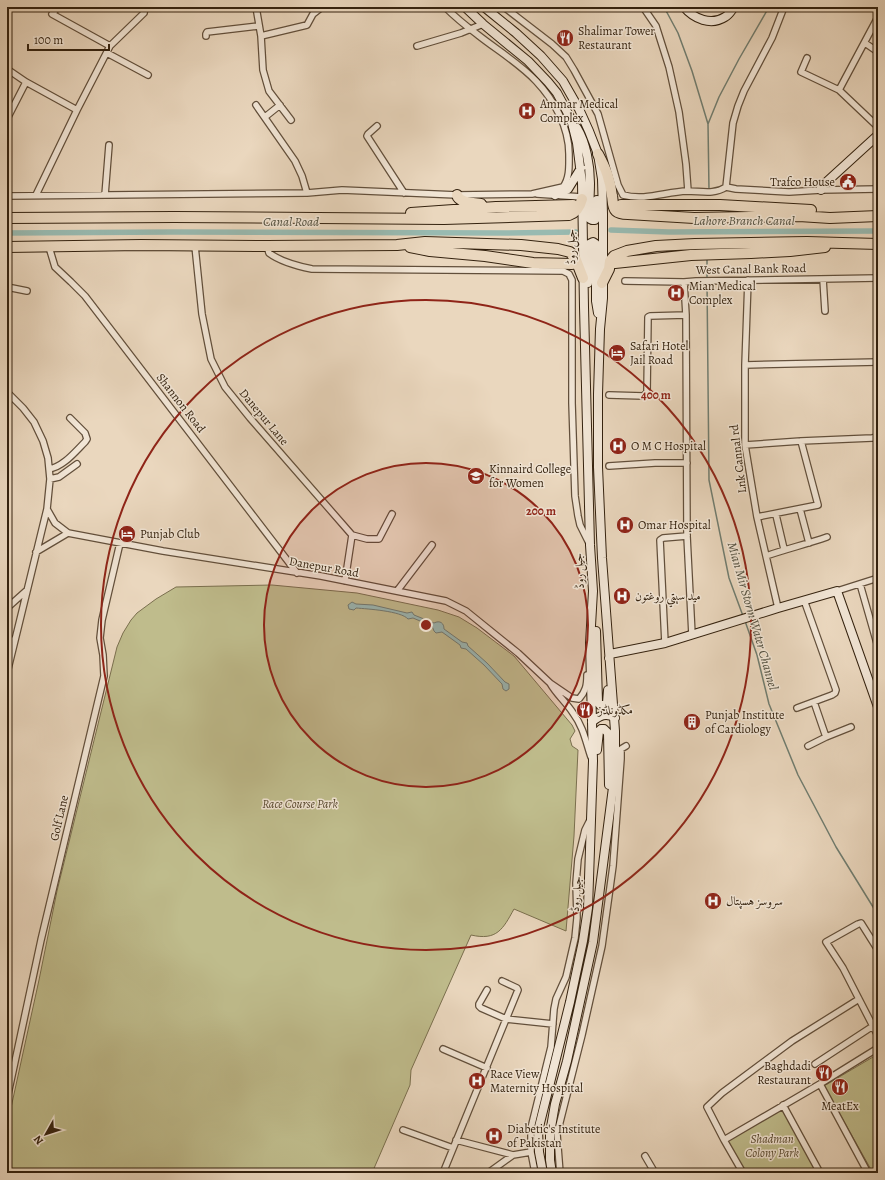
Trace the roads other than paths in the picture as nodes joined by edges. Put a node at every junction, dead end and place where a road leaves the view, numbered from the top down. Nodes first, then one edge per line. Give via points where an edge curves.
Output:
1 (58, 7) edge
2 (145, 7) edge
3 (256, 7) edge
4 (322, 7) edge
5 (445, 7) edge
6 (465, 7) edge
7 (484, 7) edge
8 (504, 7) edge
9 (643, 7) edge
10 (684, 7) edge
11 (734, 7) edge
12 (784, 7) edge
13 (878, 17) edge
14 (483, 24) junction
15 (259, 26) junction
16 (471, 29) junction
17 (206, 36) dead end
18 (261, 36) junction
19 (865, 43) junction
20 (110, 46) junction
21 (417, 46) dead end
22 (878, 52) edge
23 (107, 53) junction
24 (807, 58) dead end
25 (7, 69) edge
26 (148, 75) dead end
27 (26, 82) junction
28 (839, 90) junction
29 (256, 105) dead end
30 (280, 105) junction
31 (77, 110) junction
32 (265, 117) junction
33 (7, 119) edge
34 (571, 119) junction
35 (291, 120) dead end
36 (378, 126) dead end
37 (878, 127) edge
38 (878, 135) edge
39 (109, 145) dead end
40 (598, 154) junction
41 (600, 166) junction
42 (581, 168) junction
43 (726, 187) junction
44 (878, 189) edge
45 (821, 190) junction
46 (688, 191) junction
47 (307, 193) junction
48 (404, 193) junction
49 (532, 194) junction
50 (36, 195) junction
51 (105, 195) junction
52 (457, 195) junction
53 (555, 195) junction
54 (7, 196) edge
55 (582, 198) junction
56 (622, 200) junction
57 (573, 205) dead end
58 (496, 207) junction
59 (859, 216) junction
60 (878, 216) edge
61 (7, 218) edge
62 (355, 218) junction
63 (855, 244) junction
64 (878, 244) edge
65 (397, 245) junction
66 (195, 246) junction
67 (267, 246) junction
68 (7, 247) edge
69 (49, 247) junction
70 (572, 264) dead end
71 (615, 264) dead end
72 (583, 278) junction
73 (878, 278) edge
74 (823, 279) junction
75 (748, 280) junction
76 (625, 282) dead end
77 (684, 282) junction
78 (602, 283) junction
79 (7, 287) edge
80 (27, 291) dead end
81 (584, 307) junction
82 (825, 311) dead end
83 (686, 315) junction
84 (600, 329) junction
85 (878, 362) edge
86 (745, 365) junction
87 (7, 392) edge
88 (609, 395) dead end
89 (70, 418) dead end
90 (878, 437) edge
91 (801, 440) junction
92 (746, 445) junction
93 (687, 463) junction
94 (77, 464) dead end
95 (609, 466) dead end
96 (49, 469) junction
97 (50, 479) junction
98 (800, 509) junction
99 (47, 510) junction
100 (392, 514) dead end
101 (776, 515) junction
102 (757, 518) junction
103 (68, 533) junction
104 (352, 535) junction
105 (687, 536) junction
106 (828, 537) dead end
107 (120, 543) junction
108 (810, 543) junction
109 (432, 544) dead end
110 (590, 545) junction
111 (784, 549) junction
112 (36, 552) junction
113 (766, 556) junction
114 (297, 573) junction
115 (878, 578) edge
116 (345, 581) junction
117 (860, 584) junction
118 (27, 591) junction
119 (397, 591) junction
120 (593, 591) junction
121 (837, 592) junction
122 (804, 600) junction
123 (7, 608) edge
124 (778, 608) junction
125 (692, 635) junction
126 (7, 636) edge
127 (14, 642) junction
128 (665, 643) junction
129 (590, 644) junction
130 (878, 647) edge
131 (610, 654) junction
132 (7, 673) edge
133 (550, 683) junction
134 (814, 702) junction
135 (878, 707) edge
136 (797, 708) dead end
137 (615, 718) junction
138 (592, 722) junction
139 (852, 727) dead end
140 (826, 737) junction
141 (626, 746) dead end
142 (808, 746) dead end
143 (593, 761) junction
144 (592, 798) junction
145 (609, 809) junction
146 (591, 818) junction
147 (878, 950) edge
148 (502, 981) dead end
149 (487, 990) dead end
150 (859, 999) junction
151 (506, 1019) junction
152 (873, 1026) junction
153 (552, 1027) junction
154 (563, 1032) junction
155 (878, 1036) edge
156 (878, 1048) edge
157 (443, 1049) dead end
158 (815, 1064) dead end
159 (487, 1068) junction
160 (820, 1084) junction
161 (7, 1099) edge
162 (783, 1105) junction
163 (403, 1130) dead end
164 (456, 1140) junction
165 (724, 1140) junction
166 (453, 1148) junction
167 (532, 1152) junction
168 (513, 1155) junction
169 (645, 1156) dead end
170 (818, 1172) edge
171 (443, 1173) edge
172 (488, 1173) edge
173 (535, 1173) edge
174 (543, 1173) edge
175 (552, 1173) edge
176 (560, 1173) edge
177 (655, 1173) edge
178 (743, 1173) edge
179 (868, 1173) edge

1 - 20 street via 52,14
2 - 20 street via 144,13
3 - 15 street
4 - 18 street via 313,14 307,25
5 - 16 street
6 - 14 main road, جیل روڈ
7 - 40 main road, جیل روڈ via 541,56 563,81 580,109
8 - 56 street via 552,44 566,57 574,70 598,114
9 - 46 street via 656,26 669,67 679,112
10 - 11 main road via 693,16 707,21 726,17
12 - 43 street via 772,38 738,106 733,123
13 - 19 street
14 - 16 street
14 - 34 main road, جیل روڈ via 538,70 557,93
15 - 17 street via 207,32
15 - 18 street
16 - 21 street
16 - 49 street via 535,80 555,107 566,132 569,142 569,166 565,185
18 - 30 street via 263,70 269,91
19 - 22 street
19 - 28 street
20 - 23 street
23 - 26 street
23 - 31 street
24 - 28 street via 801,72
25 - 27 street
27 - 31 street
27 - 33 street
28 - 37 street
29 - 32 street
30 - 32 street
30 - 35 street
31 - 50 street
32 - 47 street via 295,161
34 - 41 main road via 581,135 588,161 589,215 592,220 597,217
34 - 42 main road, جیل روڈ
36 - 48 street via 367,136
38 - 45 main road via 821,187
39 - 51 street
40 - 41 main road, جیل روڈ
40 - 59 highway via 610,181 614,207 619,213 694,218
41 - 78 main road, جیل روڈ via 603,214
42 - 53 main road via 568,189
42 - 55 main road, جیل روڈ
43 - 45 street via 736,190 789,192
43 - 46 street via 712,192
44 - 45 street
46 - 56 street
47 - 48 street via 342,190
47 - 51 street
48 - 52 street
49 - 52 street
49 - 53 street
50 - 51 street
50 - 54 street
52 - 58 highway via 461,201
53 - 55 street
55 - 62 highway via 580,207 569,215 444,219
55 - 72 main road, جیل روڈ
56 - 59 highway via 764,207
57 - 58 highway
58 - 62 highway
59 - 60 highway
61 - 62 highway
63 - 64 highway
63 - 71 highway via 795,251 691,255
63 - 78 highway via 807,242 656,246 614,256
65 - 67 highway
65 - 70 highway via 532,263
65 - 72 highway via 425,242 476,243 567,251 576,260
66 - 67 highway
66 - 69 highway
66 - 104 street, Danepur Lane via 202,314 208,344 225,387
67 - 110 street via 269,253 280,260 312,269 563,271 569,274 572,280 575,496 580,525
68 - 69 highway
69 - 114 street, Shannon Road via 55,267 85,296
72 - 81 main road, جیل روڈ
73 - 74 street, West Canal Bank Road
74 - 75 street, West Canal Bank Road
74 - 82 street
75 - 77 street, West Canal Bank Road
75 - 86 street, Lnk Cannal rd
76 - 77 street, West Canal Bank Road
77 - 83 street
78 - 84 main road, جیل روڈ
79 - 80 street
81 - 84 main road via 587,296 589,244 593,242 596,244 596,301
81 - 110 main road, جیل روڈ
83 - 88 street via 648,317 646,394
83 - 93 street
84 - 131 main road, جیل روڈ via 600,521
85 - 86 street
86 - 92 street, Lnk Cannal rd
87 - 96 street via 34,422 43,441
89 - 96 street via 85,434 86,442 63,463
90 - 91 street
91 - 92 street
91 - 98 street via 818,505
92 - 102 street, Lnk Cannal rd
93 - 95 street
93 - 105 street
94 - 97 street via 59,477
96 - 97 street
97 - 99 street
98 - 101 street
98 - 108 street
99 - 103 street via 55,523
99 - 112 street
100 - 104 street via 380,539
101 - 102 street
101 - 111 street
102 - 113 street, Lnk Cannal rd
103 - 107 street, Danepur Road
103 - 112 street
104 - 116 street
105 - 125 street
105 - 128 street via 660,540
106 - 108 street
107 - 114 street, Danepur Road
107 - 161 street, Golf Lane via 102,620 100,638 104,676 41,940
108 - 111 street
109 - 119 street
110 - 120 main road, جیل روڈ
111 - 113 street
112 - 118 street
113 - 124 street, Lnk Cannal rd
114 - 116 street, Danepur Road
115 - 117 street
116 - 119 street, Danepur Road
117 - 121 street
117 - 130 street
118 - 123 street
118 - 127 street
119 - 133 street, Danepur Road via 446,601 466,611
120 - 129 main road, جیل روڈ
120 - 131 main road via 598,702 603,706 607,703
121 - 122 main road
121 - 135 main road
122 - 124 main road
122 - 134 street via 836,690 832,695
124 - 125 main road
125 - 128 main road
126 - 127 street
127 - 132 street
128 - 131 main road
129 - 133 street, Danepur Road via 587,687 579,699 572,698
129 - 138 main road, جیل روڈ
131 - 137 main road, جیل روڈ
133 - 143 street, Danepur Road via 573,712
134 - 136 street
134 - 140 street
137 - 138 main road via 602,715
137 - 145 main road, جیل روڈ via 615,772
138 - 143 main road, جیل روڈ
139 - 140 street
140 - 142 street
141 - 176 street via 621,749 613,866 602,946 557,1134
143 - 144 main road, جیل روڈ
144 - 145 main road via 598,733 604,729 608,733
144 - 146 main road, جیل روڈ
145 - 175 main road, جیل روڈ via 593,942 551,1126
146 - 153 street via 585,830 578,859 575,938 566,977 556,999
146 - 154 main road, جیل روڈ via 588,908
147 - 150 street via 862,924 826,942
148 - 151 street via 518,990
149 - 151 street via 479,1006
150 - 152 street
150 - 165 street via 792,1041 707,1107
151 - 153 street
151 - 159 street
152 - 155 street
152 - 158 street
153 - 154 street
153 - 167 street via 551,1047 531,1128
154 - 174 main road, جیل روڈ via 538,1131
156 - 160 street
157 - 159 street
159 - 164 street
160 - 162 street
160 - 179 street
162 - 165 street
162 - 170 street
163 - 166 street
164 - 166 street
164 - 168 street
165 - 178 street
166 - 171 street
167 - 168 street
167 - 173 street
168 - 172 street
169 - 177 street

